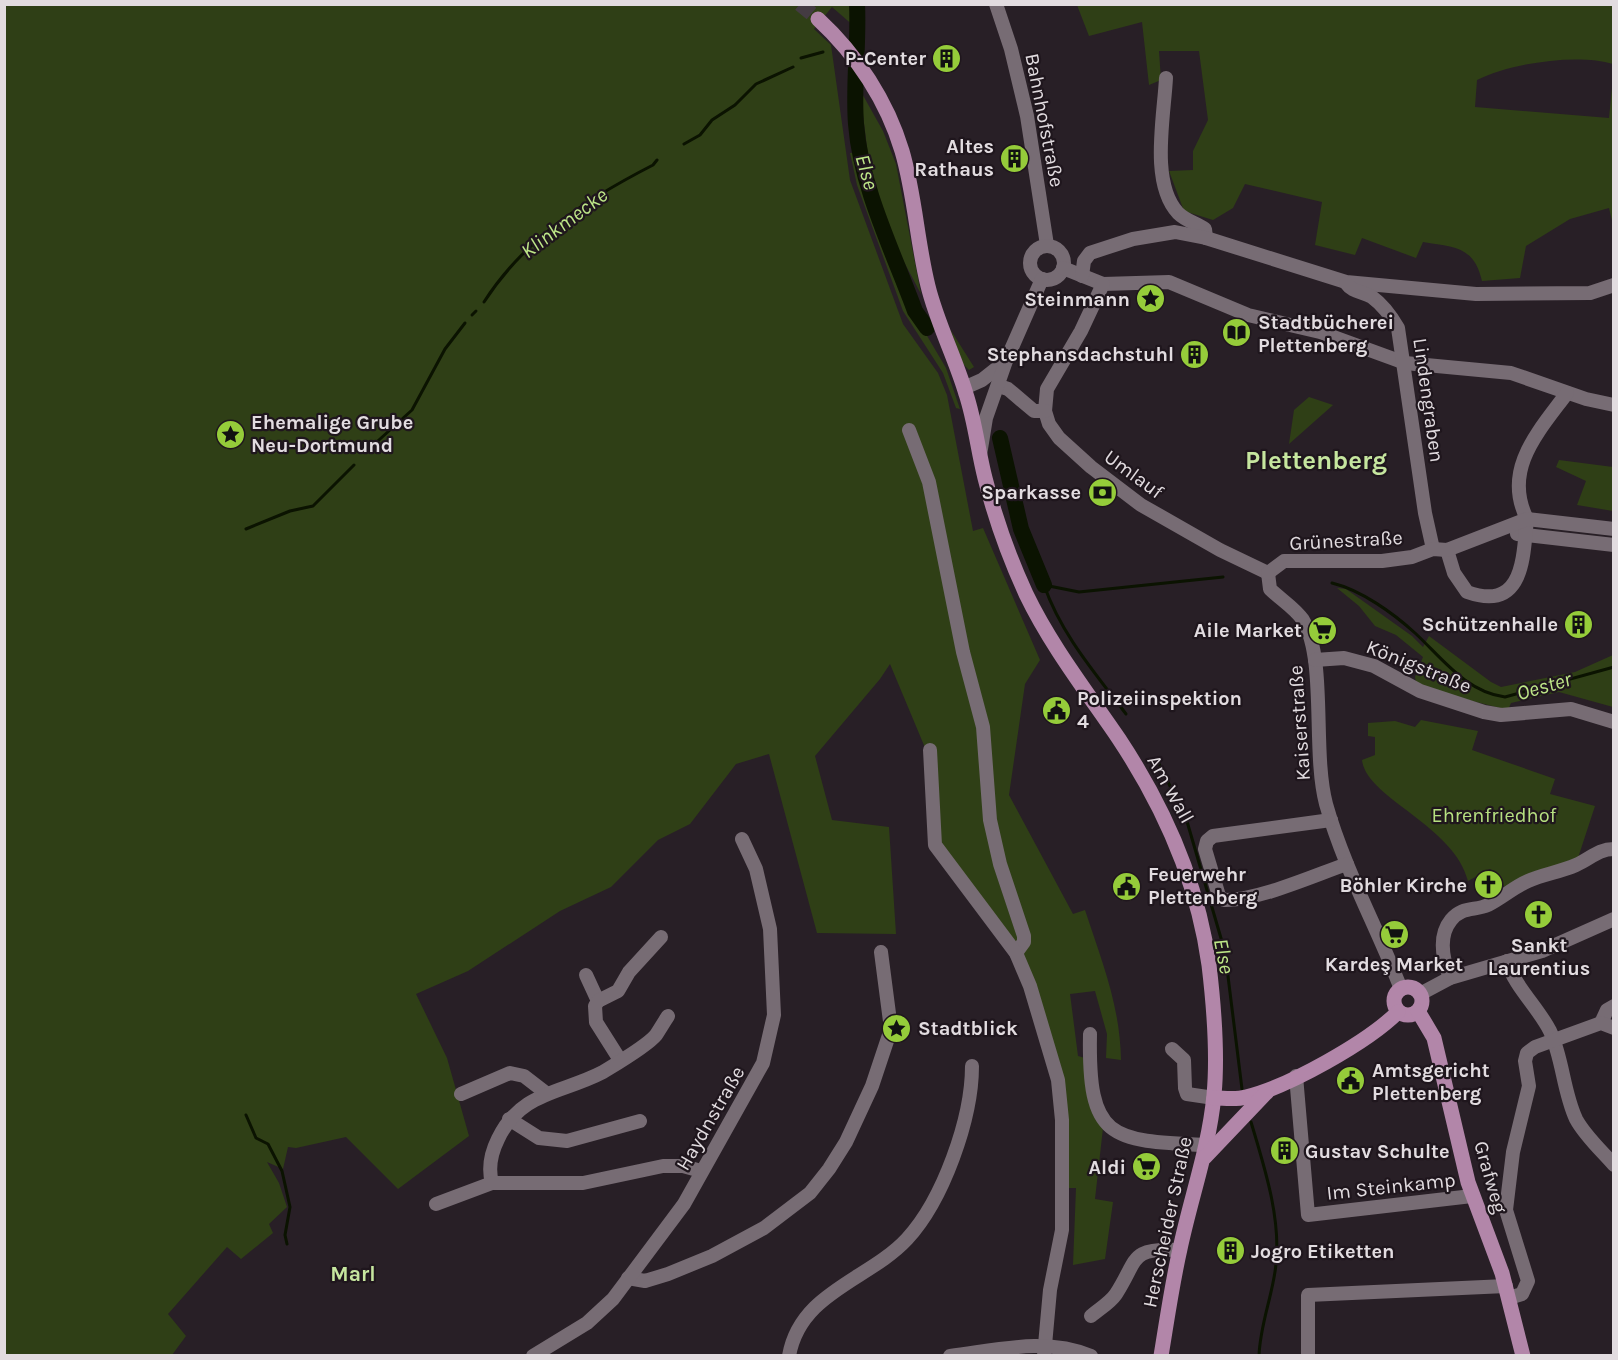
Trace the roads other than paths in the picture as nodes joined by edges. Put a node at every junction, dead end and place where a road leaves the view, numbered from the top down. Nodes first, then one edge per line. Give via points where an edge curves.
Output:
1 (996, 4) edge
2 (819, 19) tunnel mouth
3 (1166, 78) dead end
4 (1206, 238) junction
5 (1047, 245) junction
6 (1063, 268) junction
7 (1082, 276) junction
8 (1042, 279) junction
9 (1346, 282) junction
10 (1103, 284) junction
11 (1614, 285) edge
12 (1006, 361) junction
13 (1405, 363) junction
14 (999, 386) junction
15 (966, 393) junction
16 (1567, 393) junction
17 (1614, 405) edge
18 (1045, 411) junction
19 (909, 430) dead end
20 (980, 455) junction
21 (1527, 519) junction
22 (1614, 529) edge
23 (1497, 532) junction
24 (1525, 534) junction
25 (1614, 545) edge
26 (1440, 549) junction
27 (1268, 573) junction
28 (1315, 660) junction
29 (1614, 722) edge
30 (930, 750) dead end
31 (1331, 820) junction
32 (742, 839) dead end
33 (1614, 849) edge
34 (1347, 864) junction
35 (1614, 919) edge
36 (661, 937) dead end
37 (881, 952) dead end
38 (1016, 953) junction
39 (1507, 961) junction
40 (586, 975) dead end
41 (1450, 978) junction
42 (1401, 989) junction
43 (1420, 994) junction
44 (598, 1001) junction
45 (1614, 1006) edge
46 (1418, 1011) junction
47 (1398, 1012) junction
48 (668, 1016) dead end
49 (1607, 1025) edge
50 (1090, 1034) dead end
51 (1554, 1040) junction
52 (1172, 1049) dead end
53 (620, 1060) junction
54 (972, 1066) dead end
55 (1296, 1076) junction
56 (1269, 1089) junction
57 (546, 1093) junction
58 (461, 1094) dead end
59 (1214, 1098) junction
60 (1249, 1110) junction
61 (509, 1119) junction
62 (640, 1121) dead end
63 (1205, 1152) junction
64 (1614, 1165) edge
65 (701, 1171) junction
66 (492, 1183) junction
67 (1472, 1196) junction
68 (436, 1204) dead end
69 (1179, 1250) junction
70 (628, 1278) junction
71 (1507, 1292) junction
72 (1091, 1316) dead end
73 (1043, 1350) edge
74 (533, 1356) edge
75 (789, 1356) edge
76 (950, 1356) edge
77 (1091, 1356) edge
78 (1161, 1356) edge
79 (1308, 1356) edge
80 (1523, 1356) edge

1 - 5 street, Bahnhofstraße via 1027,116
2 - 15 main road via 872,84 890,119 903,153 928,285
3 - 4 street via 1161,163 1164,187 1169,203 1185,219 1205,229
4 - 7 street via 1175,232 1119,243 1086,256
4 - 9 street
5 - 6 street via 1062,253
5 - 8 street via 1035,250 1030,259 1032,272
6 - 7 street
6 - 8 street via 1056,278
7 - 10 street
8 - 12 street, Am Wall
9 - 11 street via 1476,294 1590,293
9 - 13 street, Lindengraben via 1351,290 1372,298 1393,319
10 - 13 street via 1160,281 1180,285 1248,315 1320,332
10 - 18 street via 1081,331 1050,381
12 - 14 street, Am Wall
12 - 15 street, Am Wall
13 - 16 street via 1511,373
13 - 26 street, Lindengraben via 1425,513
14 - 15 street via 982,400
14 - 18 street via 1034,411
14 - 20 street, Am Wall via 986,418
15 - 20 main road, Am Wall
16 - 17 street
16 - 21 street via 1520,464 1520,505
18 - 27 street, Umlauf via 1059,438 1141,505
19 - 38 street via 929,482 963,652 983,727 990,819 1010,899 1024,936
20 - 59 main road, Am Wall via 1002,532 1035,611 1130,757 1175,840 1207,957
21 - 22 street, Grünestraße
21 - 23 street, Grünestraße
21 - 24 street
23 - 24 street, Grünestraße
23 - 26 street, Grünestraße
24 - 25 street, Grünestraße
24 - 26 street, Lindengraben via 1519,577 1504,593 1492,596 1478,596 1461,587
26 - 27 street, Grünestraße via 1382,561 1284,561
27 - 28 street, Kaiserstraße via 1270,589 1303,621
28 - 29 street, Königstraße via 1344,658 1374,666 1420,691 1484,712 1510,715 1570,709
28 - 31 street, Kaiserstraße via 1318,759
30 - 38 street via 935,845
31 - 34 street, Kaiserstraße
31 - 34 street via 1213,836 1205,849 1219,896 1224,900 1256,895
32 - 65 street, Haydnstraße via 756,869 770,929 774,1015 763,1063
33 - 41 street via 1601,849 1580,863 1526,882 1485,906 1462,910 1447,927 1443,951
34 - 42 street, Kaiserstraße
35 - 39 street via 1542,951
36 - 44 street via 628,972 618,990
37 - 70 street via 891,1029 872,1086 830,1169 810,1193 764,1228 668,1274 645,1281
38 - 73 street via 1054,1065 1062,1120 1062,1230
39 - 41 street
39 - 51 street
40 - 44 street
41 - 43 street
42 - 43 main road via 1411,988
42 - 47 main road via 1394,1000
43 - 46 main road
44 - 53 street via 596,1022
45 - 49 street via 1607,1010
46 - 47 main road via 1408,1015
46 - 67 main road, Grafweg via 1434,1038
47 - 55 main road via 1369,1037
48 - 53 street via 655,1037
49 - 51 street
50 - 63 street via 1089,1071 1102,1120 1133,1140
51 - 64 street via 1575,1117
51 - 71 street via 1527,1053 1530,1086 1513,1152 1506,1210 1528,1281 1522,1294
52 - 59 street via 1184,1060 1186,1092
53 - 57 street via 584,1080
54 - 75 street via 972,1085 948,1175 928,1211 907,1239 883,1259 821,1300 801,1325
55 - 56 main road
55 - 67 street, Im Steinkamp via 1308,1215
56 - 59 main road via 1246,1097
56 - 60 main road
57 - 58 street via 524,1076 510,1073
57 - 61 street
59 - 60 main road via 1226,1113
59 - 63 main road, Herscheider Straße
60 - 63 main road
61 - 62 street via 539,1138 567,1141
61 - 66 street via 493,1149 489,1172
63 - 69 main road, Herscheider Straße
65 - 66 street via 663,1166 582,1183
65 - 70 street, Haydnstraße via 684,1204
66 - 68 street
67 - 71 main road, Grafweg
69 - 72 street via 1152,1250 1136,1257 1115,1294
69 - 78 main road, Herscheider Straße
70 - 74 street, Haydnstraße via 613,1299 587,1323
71 - 79 street via 1496,1289 1308,1295
71 - 80 main road, Grafweg
73 - 76 street
73 - 77 street via 1067,1347

